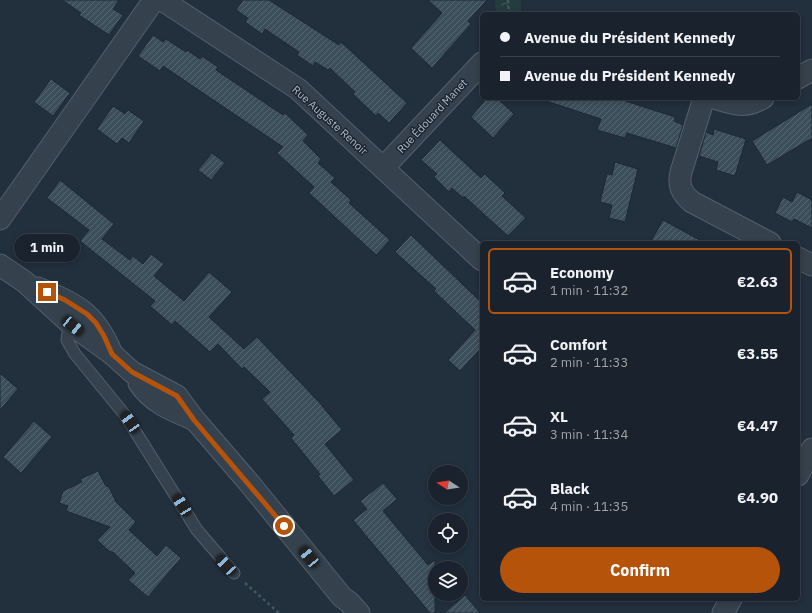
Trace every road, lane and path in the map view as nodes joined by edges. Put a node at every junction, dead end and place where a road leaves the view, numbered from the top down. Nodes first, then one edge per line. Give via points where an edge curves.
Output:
1 (154, 0) edge
2 (162, 0) edge
3 (508, 0) edge
4 (509, 12) edge
5 (480, 65) edge
6 (812, 70) edge
7 (800, 77) edge
8 (703, 100) edge
9 (722, 100) edge
10 (759, 100) edge
11 (383, 168) junction
12 (0, 219) edge
13 (766, 241) edge
14 (480, 258) edge
15 (800, 259) edge
16 (0, 265) edge
17 (812, 265) edge
18 (25, 282) junction
19 (73, 326) junction
20 (112, 354) junction
21 (812, 449) edge
22 (800, 471) edge
23 (234, 573) joint
24 (730, 601) edge
25 (344, 605) edge
26 (279, 613) edge
27 (359, 613) edge
28 (723, 613) edge

1 - 12 street
2 - 11 street, Rue Auguste Renoir via 298,89
3 - 4 path
5 - 11 street, Rue Édouard Manet
6 - 7 street
8 - 13 street via 681,172 681,190 692,202
9 - 10 street via 743,105
11 - 14 street, Rue Auguste Renoir
15 - 17 street
16 - 18 street
18 - 19 street
18 - 20 street via 65,300 87,314 102,332
19 - 20 street via 89,340
19 - 23 lane via 67,340 75,354 125,416 197,530
20 - 25 street via 132,372 152,397 194,420 250,484
21 - 22 street
23 - 26 path
24 - 28 street
25 - 27 street via 350,602

